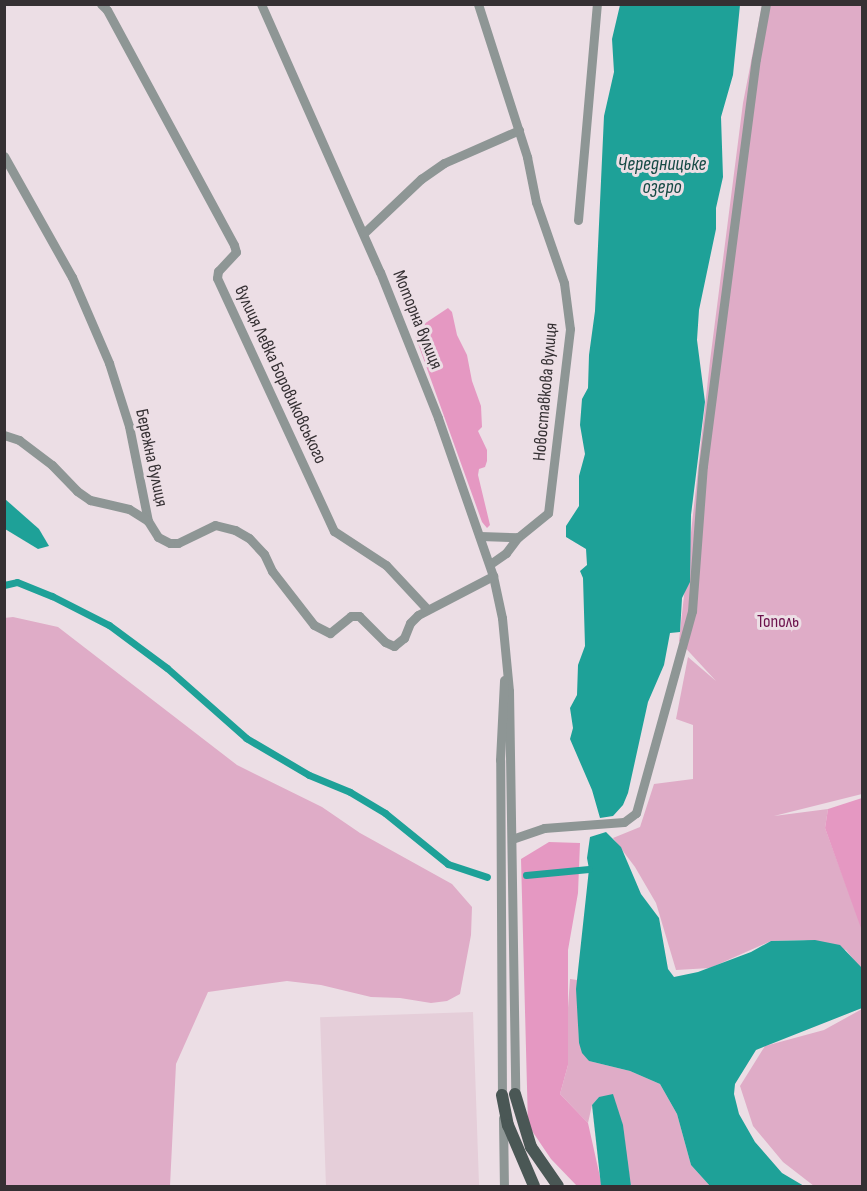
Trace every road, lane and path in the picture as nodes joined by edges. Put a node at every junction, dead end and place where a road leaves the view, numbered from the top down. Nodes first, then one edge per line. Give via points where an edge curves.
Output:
1 (101, 4) edge
2 (261, 4) edge
3 (478, 4) edge
4 (597, 4) edge
5 (766, 4) edge
6 (519, 130) junction
7 (4, 156) edge
8 (578, 220) dead end
9 (364, 232) junction
10 (4, 435) edge
11 (140, 490) junction
12 (129, 509) junction
13 (148, 521) junction
14 (480, 536) junction
15 (518, 537) junction
16 (490, 564) junction
17 (493, 576) junction
18 (427, 609) junction
19 (506, 660) junction
20 (512, 839) junction
21 (514, 982) junction
22 (502, 983) junction
23 (509, 1094) junction
24 (504, 1186) edge
25 (534, 1186) edge
26 (558, 1186) edge

1 - 18 street, вулиця Левка Боровиковського via 234,245 236,252 218,271 217,278 334,531 386,565
2 - 9 street, Моторна вулиця
3 - 6 street, Новоставкова вулиця
4 - 8 street
5 - 20 street via 703,466 692,611 636,813 624,822 544,828
6 - 9 street via 444,163
6 - 15 street, Новоставкова вулиця via 536,202 564,283 570,329 551,505 543,520
7 - 11 street, Бережна вулиця via 72,277 109,363 129,426
9 - 14 street, Моторна вулиця
10 - 12 street via 19,440 90,500
11 - 12 street
11 - 13 street, Бережна вулиця
12 - 13 street
13 - 18 street, Бережна вулиця via 158,537 170,543 215,525 242,533 264,554 302,612 328,633 356,616 385,642 398,645 410,623
14 - 15 street
14 - 16 street, Моторна вулиця
15 - 16 street, Новоставкова вулиця via 506,553
16 - 17 street, Моторна вулиця
17 - 18 street, Бережна вулиця
17 - 19 street, Моторна вулиця
19 - 20 street
19 - 22 street via 500,760
20 - 21 street
21 - 22 street
21 - 23 street
22 - 23 street
23 - 24 street
23 - 25 main road via 521,1160
23 - 26 main road via 531,1147

